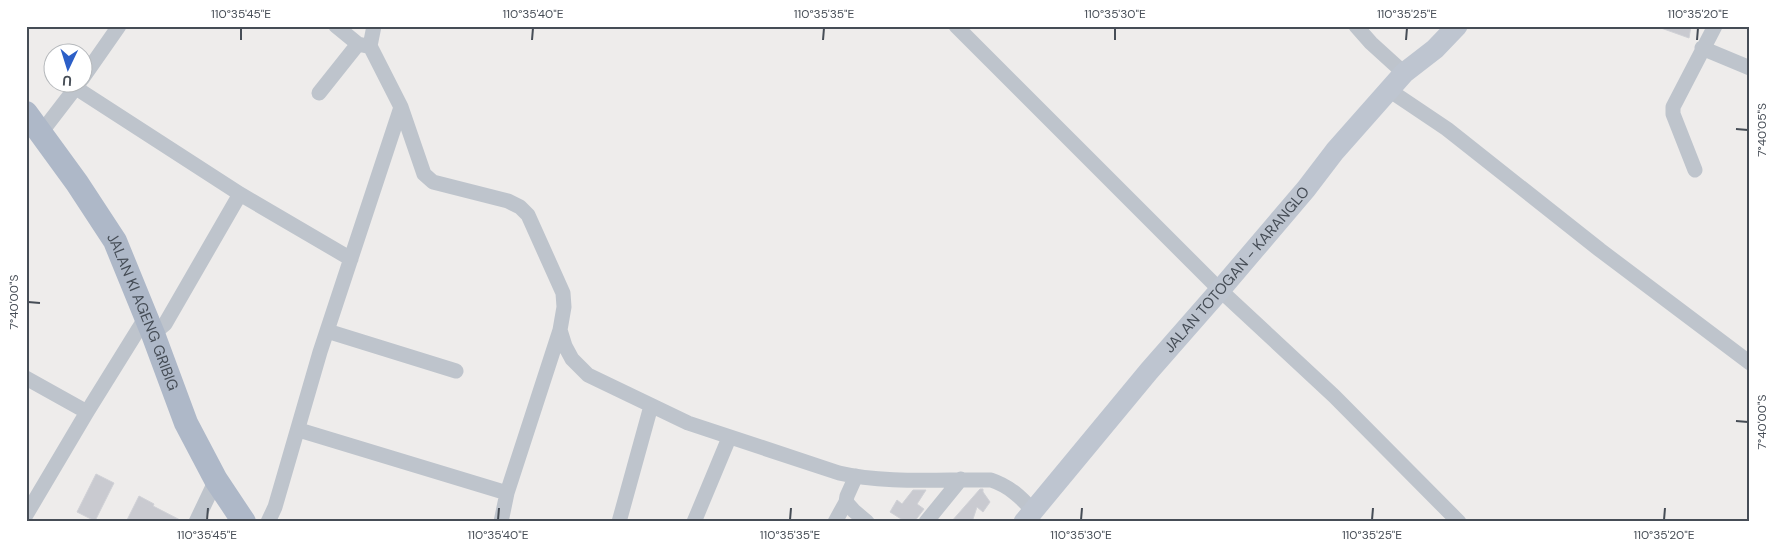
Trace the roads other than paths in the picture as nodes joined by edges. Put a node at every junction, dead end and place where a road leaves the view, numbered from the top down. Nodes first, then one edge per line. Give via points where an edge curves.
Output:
1 (119, 26) edge
2 (336, 26) edge
3 (374, 26) edge
4 (956, 26) edge
5 (1356, 26) edge
6 (1457, 26) edge
7 (1715, 26) edge
8 (364, 45) junction
9 (1702, 48) junction
10 (92, 65) edge
11 (1750, 68) edge
12 (1396, 82) junction
13 (92, 91) edge
14 (69, 92) edge
15 (319, 93) dead end
16 (401, 107) junction
17 (31, 124) edge
18 (1695, 170) dead end
19 (240, 194) junction
20 (351, 259) junction
21 (1220, 290) junction
22 (150, 326) junction
23 (560, 330) junction
24 (328, 331) junction
25 (1750, 363) edge
26 (456, 371) dead end
27 (26, 378) edge
28 (651, 406) junction
29 (87, 412) junction
30 (299, 430) junction
31 (729, 438) junction
32 (856, 476) junction
33 (961, 479) junction
34 (216, 480) junction
35 (507, 493) junction
36 (846, 502) junction
37 (26, 516) edge
38 (1029, 516) edge
39 (700, 520) edge
40 (196, 522) edge
41 (244, 522) edge
42 (268, 522) edge
43 (501, 522) edge
44 (619, 522) edge
45 (835, 522) edge
46 (867, 522) edge
47 (926, 522) edge
48 (1459, 522) edge

1 - 10 street
2 - 8 street
3 - 8 street
4 - 21 street
5 - 12 street
6 - 12 main road, JALAN TOTOGAN - KARANGLO
7 - 9 street
8 - 15 street
8 - 16 street
9 - 11 street
9 - 18 street via 1673,107
12 - 21 main road, JALAN TOTOGAN - KARANGLO
12 - 25 street via 1448,129 1600,250
13 - 19 street
14 - 17 street
16 - 20 street
16 - 23 street via 424,174 433,182 508,201 528,215 563,293
17 - 22 main road, JALAN KI AGENG GRIBIG via 77,183 115,241
19 - 20 street
19 - 22 street via 165,324
20 - 24 street
21 - 38 main road, JALAN TOTOGAN - KARANGLO
21 - 48 street via 1334,396
22 - 29 street
22 - 34 main road, JALAN KI AGENG GRIBIG via 186,423
23 - 28 street via 572,359 588,375
23 - 35 street
24 - 26 street
24 - 30 street
27 - 29 street
28 - 31 street
28 - 44 street
29 - 37 street
30 - 35 street
30 - 42 street
31 - 32 street
31 - 39 street
32 - 33 street
32 - 36 street
33 - 38 street via 1000,483 1015,492
33 - 47 street
34 - 40 street
34 - 41 main road, JALAN KI AGENG GRIBIG
35 - 43 street
36 - 45 street
36 - 46 street

